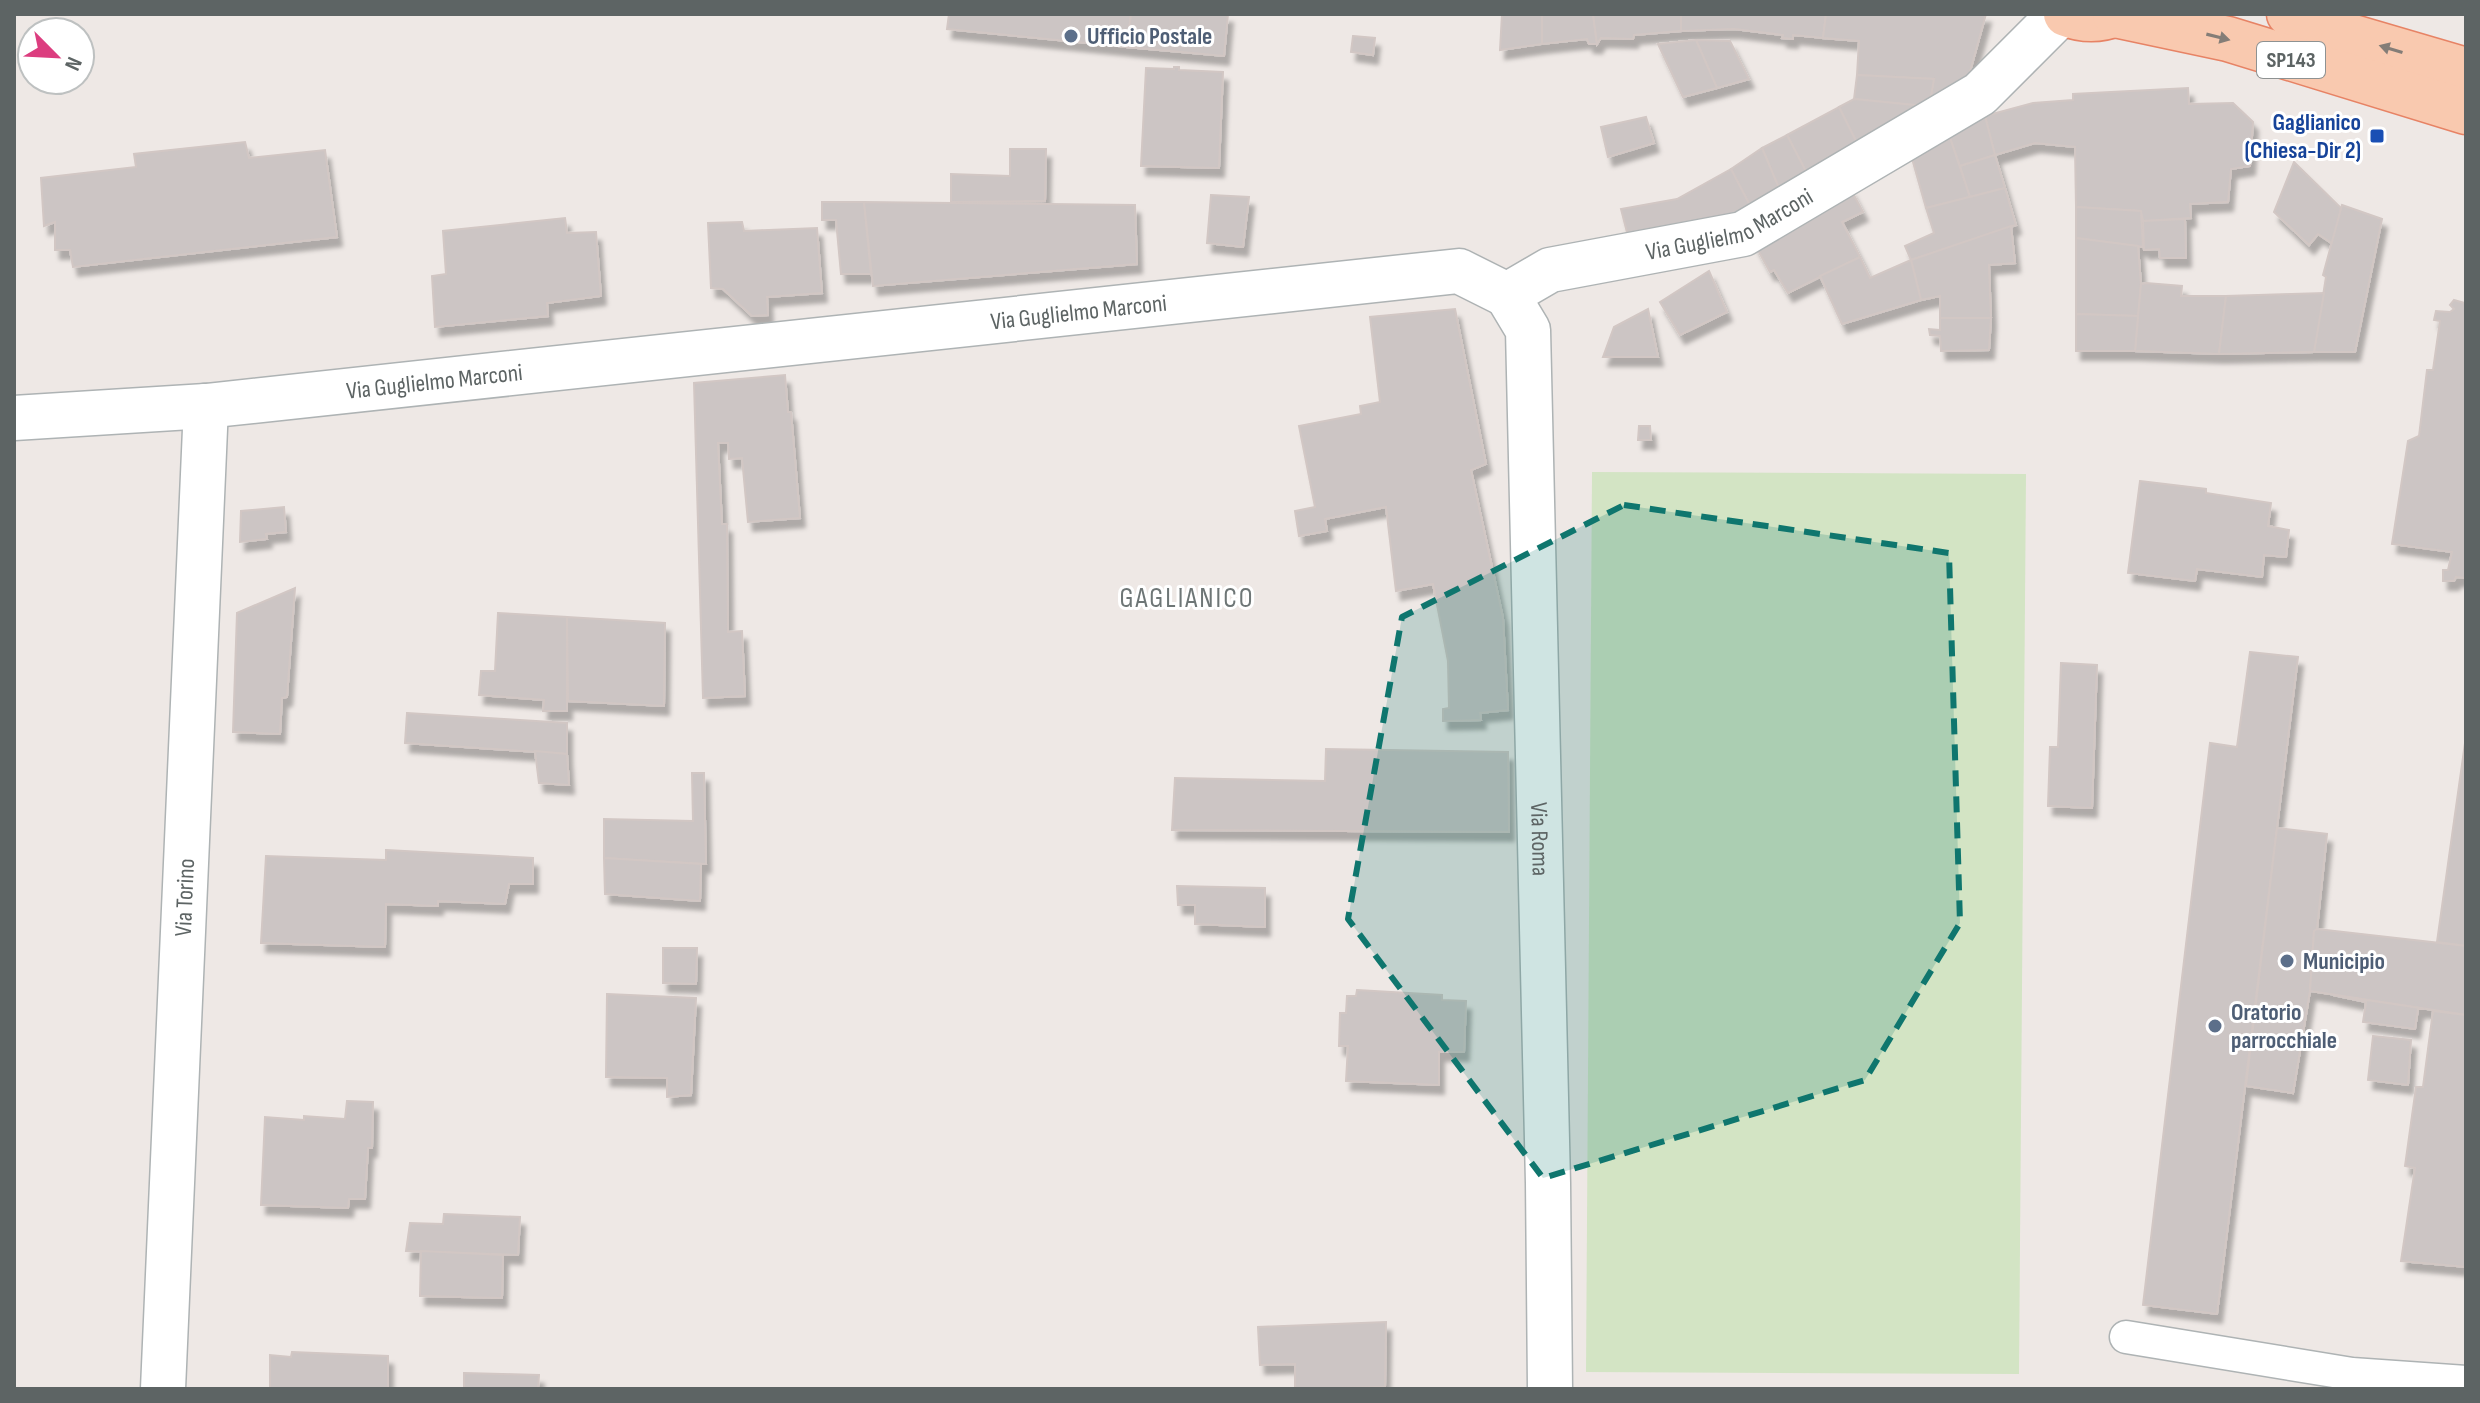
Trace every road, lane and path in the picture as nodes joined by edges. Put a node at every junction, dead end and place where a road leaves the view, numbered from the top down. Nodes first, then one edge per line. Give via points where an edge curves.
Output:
1 (2060, 14) edge
2 (2066, 14) edge
3 (2289, 14) edge
4 (2116, 15) edge
5 (2466, 70) edge
6 (2466, 112) edge
7 (1507, 295) junction
8 (206, 406) junction
9 (14, 418) edge
10 (2126, 1337) dead end
11 (2466, 1382) edge
12 (163, 1389) edge
13 (1550, 1389) edge

1 - 7 street, Via Guglielmo Marconi via 1980,94 1743,234 1550,270
2 - 4 main road, SP143 via 2097,20
5 -> 3 main road, SP143
4 -> 6 main road, SP143 via 2228,39
7 - 8 street, Via Guglielmo Marconi via 1459,271
7 - 13 street, Via Roma via 1528,330
8 - 9 street, Via Guglielmo Marconi
8 - 12 street, Via Torino
10 - 11 lane via 2352,1374

